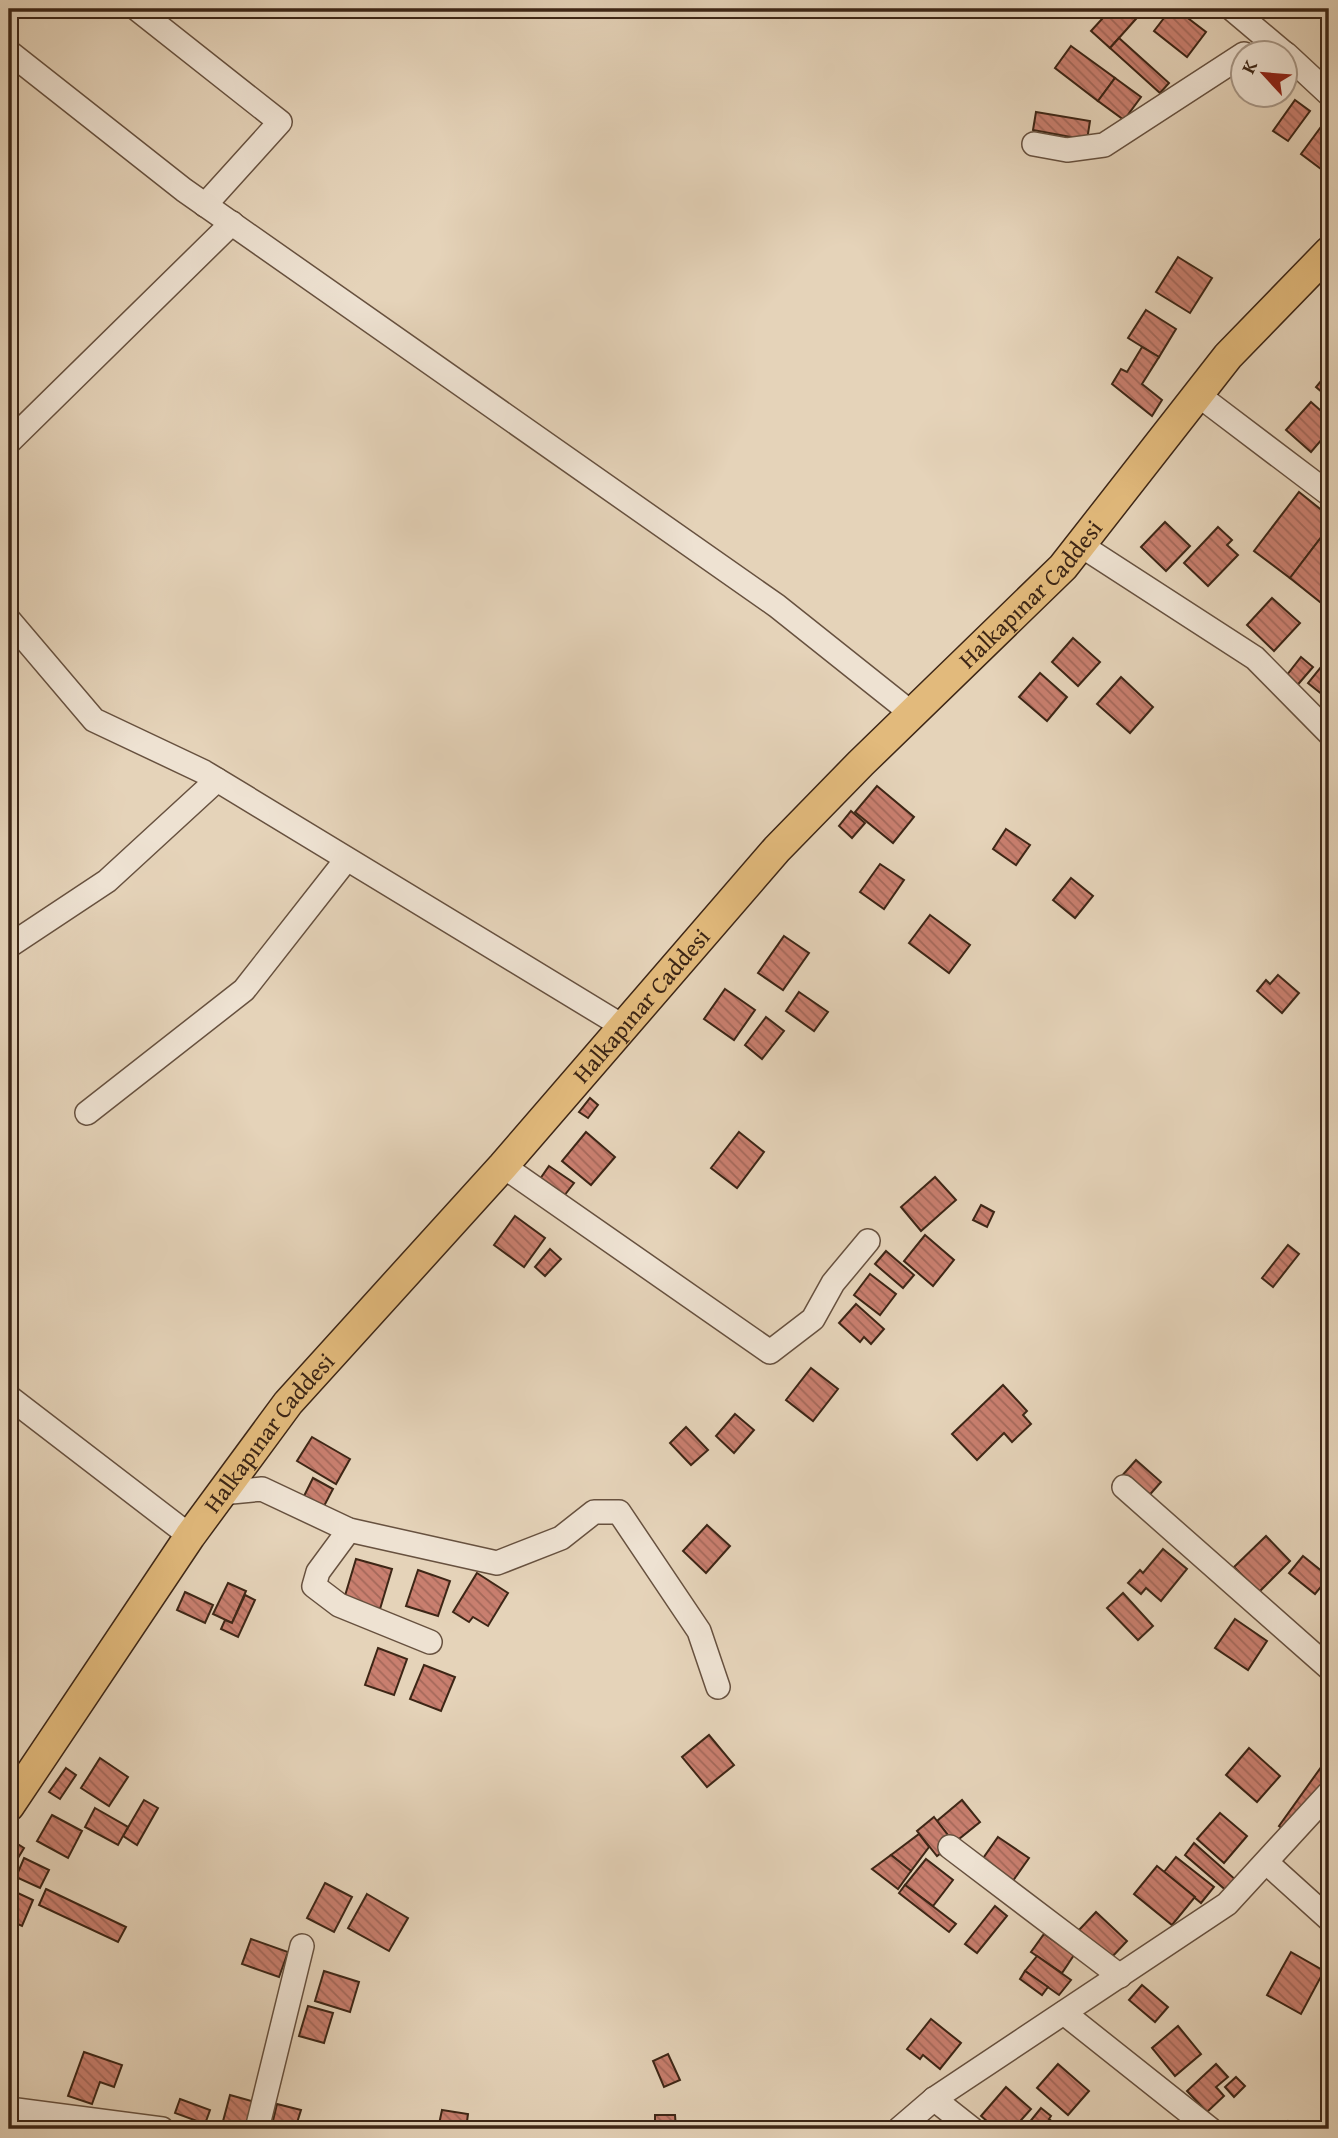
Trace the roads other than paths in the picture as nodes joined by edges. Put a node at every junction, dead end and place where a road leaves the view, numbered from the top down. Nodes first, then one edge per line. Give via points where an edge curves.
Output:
1 (137, 9) edge
2 (1232, 9) edge
3 (1266, 38) edge
4 (9, 52) edge
5 (1230, 63) edge
6 (1300, 68) edge
7 (1329, 94) edge
8 (1034, 144) dead end
9 (205, 205) junction
10 (232, 223) junction
11 (1329, 252) edge
12 (1197, 394) junction
13 (9, 442) edge
14 (1329, 495) edge
15 (1082, 545) junction
16 (9, 620) edge
17 (900, 704) dead end
18 (1329, 733) edge
19 (217, 780) junction
20 (346, 860) junction
21 (9, 946) edge
22 (624, 1027) junction
23 (87, 1113) dead end
24 (503, 1166) junction
25 (868, 1241) dead end
26 (9, 1397) edge
27 (1124, 1487) dead end
28 (221, 1493) junction
29 (349, 1530) junction
30 (190, 1536) junction
31 (430, 1642) dead end
32 (1329, 1668) edge
33 (718, 1686) dead end
34 (1329, 1793) edge
35 (9, 1806) edge
36 (950, 1847) dead end
37 (1267, 1863) junction
38 (1329, 1919) edge
39 (302, 1946) dead end
40 (1120, 1976) junction
41 (1065, 2013) junction
42 (934, 2099) junction
43 (9, 2109) edge
44 (162, 2129) edge
45 (257, 2129) edge
46 (899, 2129) edge
47 (972, 2129) edge
48 (1210, 2129) edge

1 - 9 street via 280,122
2 - 3 street
4 - 9 street
5 - 8 street via 1104,145 1067,150
6 - 7 street
9 - 10 street
10 - 13 street
10 - 17 street via 777,606
11 - 12 main road, Halkapınar Caddesi via 1256,324
12 - 14 street
12 - 15 main road, Halkapınar Caddesi
15 - 18 street via 1255,658
15 - 22 main road, Halkapınar Caddesi via 1037,596 861,762 777,849
16 - 19 street via 94,720
19 - 20 street
19 - 21 street via 107,881
20 - 22 street
20 - 23 street via 244,990
22 - 24 main road, Halkapınar Caddesi
24 - 25 street via 770,1352 813,1319 832,1283
24 - 28 main road, Halkapınar Caddesi via 296,1394
26 - 30 street
27 - 32 street
28 - 29 street via 262,1489
28 - 30 main road, Halkapınar Caddesi
29 - 31 street via 318,1572 314,1586 339,1605
29 - 33 street via 497,1563 561,1538 594,1512 619,1512 699,1631
30 - 35 main road, Halkapınar Caddesi
34 - 37 street
36 - 40 street
37 - 38 street
37 - 40 street via 1227,1904
39 - 45 street
40 - 41 street
41 - 42 street
41 - 48 street
42 - 46 street
42 - 47 street
43 - 44 street

